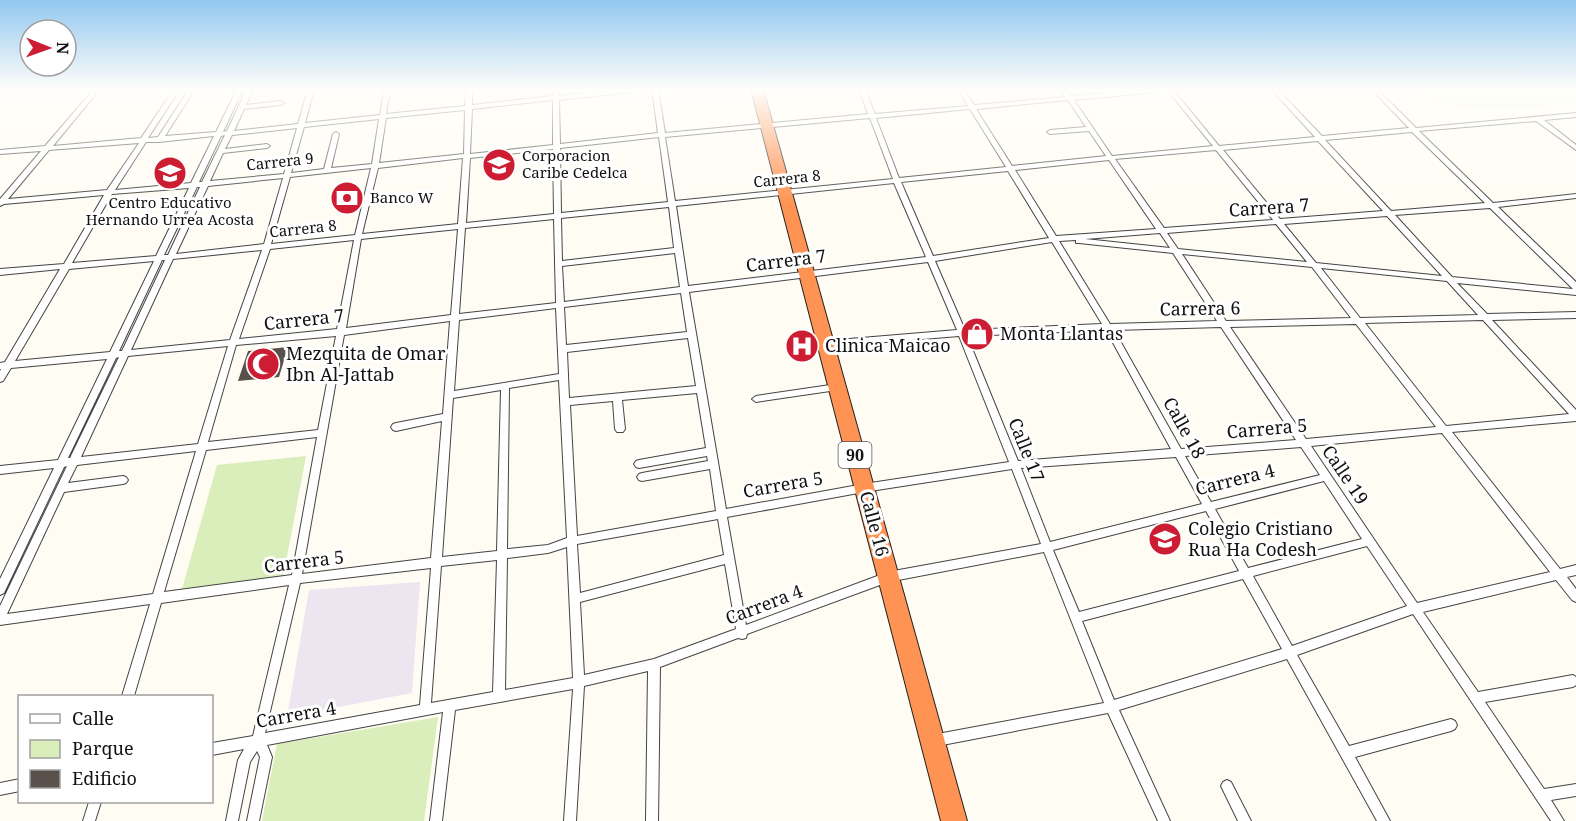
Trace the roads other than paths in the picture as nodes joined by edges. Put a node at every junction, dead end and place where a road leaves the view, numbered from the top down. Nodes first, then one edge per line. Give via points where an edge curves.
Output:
1 (64, 127) edge
2 (150, 127) edge
3 (167, 127) edge
4 (221, 127) edge
5 (233, 127) edge
6 (286, 127) edge
7 (299, 127) edge
8 (381, 127) edge
9 (468, 127) edge
10 (557, 127) edge
11 (661, 127) edge
12 (742, 127) edge
13 (767, 127) edge
14 (877, 127) edge
15 (983, 127) edge
16 (1202, 127) edge
17 (1310, 127) edge
18 (1411, 127) edge
19 (1442, 127) edge
20 (1550, 127) edge
21 (1090, 129) joint
22 (1414, 130) junction
23 (1050, 132) dead end
24 (230, 133) junction
25 (218, 134) junction
26 (336, 134) dead end
27 (662, 135) junction
28 (159, 140) junction
29 (1322, 140) junction
30 (141, 141) junction
31 (267, 146) dead end
32 (558, 146) junction
33 (1220, 148) junction
34 (1576, 148) edge
35 (45, 149) junction
36 (221, 151) junction
37 (0, 152) edge
38 (467, 155) junction
39 (1109, 158) junction
40 (375, 165) junction
41 (1010, 169) junction
42 (327, 170) junction
43 (287, 174) junction
44 (897, 181) junction
45 (206, 184) junction
46 (194, 185) junction
47 (785, 192) junction
48 (109, 193) junction
49 (1576, 196) edge
50 (1, 203) edge
51 (671, 204) junction
52 (1493, 205) junction
53 (1389, 214) junction
54 (557, 216) junction
55 (1278, 223) junction
56 (460, 226) junction
57 (1161, 231) junction
58 (358, 237) junction
59 (1055, 239) junction
60 (267, 246) junction
61 (679, 250) junction
62 (1178, 251) junction
63 (173, 256) junction
64 (159, 258) junction
65 (930, 259) junction
66 (558, 264) junction
67 (1314, 265) junction
68 (67, 266) junction
69 (0, 272) edge
70 (806, 273) junction
71 (1449, 279) junction
72 (1576, 286) edge
73 (684, 288) junction
74 (1576, 292) edge
75 (560, 303) junction
76 (1576, 315) edge
77 (454, 317) junction
78 (1484, 317) junction
79 (1359, 322) junction
80 (1224, 325) junction
81 (1107, 327) junction
82 (341, 332) junction
83 (962, 333) junction
84 (692, 335) junction
85 (233, 343) junction
86 (825, 344) junction
87 (562, 349) junction
88 (125, 354) junction
89 (113, 355) junction
90 (4, 366) edge
91 (564, 376) junction
92 (0, 379) edge
93 (506, 386) junction
94 (837, 387) junction
95 (702, 389) junction
96 (448, 395) junction
97 (617, 397) junction
98 (756, 399) dead end
99 (565, 402) junction
100 (1576, 416) edge
101 (447, 417) junction
102 (396, 427) dead end
103 (621, 429) dead end
104 (1442, 430) junction
105 (323, 433) junction
106 (1303, 443) junction
107 (203, 447) junction
108 (712, 451) junction
109 (1180, 453) junction
110 (75, 461) junction
111 (62, 463) junction
112 (639, 464) dead end
113 (714, 464) junction
114 (1015, 465) junction
115 (0, 470) edge
116 (642, 477) dead end
117 (1326, 477) junction
118 (123, 480) dead end
119 (62, 488) junction
120 (864, 488) junction
121 (1207, 505) junction
122 (722, 513) junction
123 (572, 541) junction
124 (1370, 541) junction
125 (1047, 547) junction
126 (502, 556) junction
127 (729, 558) junction
128 (436, 563) junction
129 (1576, 570) edge
130 (1245, 573) junction
131 (1557, 574) junction
132 (888, 577) junction
133 (296, 579) junction
134 (0, 590) edge
135 (1576, 597) edge
136 (159, 599) junction
137 (575, 599) junction
138 (1414, 609) junction
139 (0, 618) edge
140 (1076, 618) junction
141 (742, 634) junction
142 (1288, 652) junction
143 (654, 664) junction
144 (1573, 681) dead end
145 (579, 682) junction
146 (128, 695) edge
147 (499, 697) junction
148 (1476, 698) junction
149 (450, 706) junction
150 (1111, 707) junction
151 (425, 711) junction
152 (1451, 725) dead end
153 (258, 739) junction
154 (932, 741) junction
155 (213, 749) edge
156 (1346, 753) junction
157 (18, 785) edge
158 (1227, 786) dead end
159 (0, 789) edge
160 (1576, 790) edge
161 (1541, 796) junction
162 (94, 803) edge
163 (88, 821) edge
164 (232, 821) edge
165 (253, 821) edge
166 (436, 821) edge
167 (570, 821) edge
168 (652, 821) edge
169 (954, 821) edge
170 (1164, 821) edge
171 (1245, 821) edge
172 (1384, 821) edge
173 (1558, 821) edge

1 - 35 street
2 - 30 street
3 - 28 street
4 - 25 street
5 - 24 street
6 - 24 street
7 - 43 street
8 - 40 street
9 - 38 street
10 - 32 street
11 - 27 street
12 - 27 street, Carrera 9
13 - 47 highway, Calle 16 / 90
14 - 44 street, Calle 17
15 - 41 street, Calle 18
16 - 33 street
17 - 29 street
18 - 22 street
19 - 22 street, Carrera 8
20 - 34 street
21 - 23 street
21 - 39 street, Calle 19
22 - 29 street, Carrera 8
22 - 52 street
24 - 25 street
24 - 36 street
25 - 28 street
25 - 46 street
26 - 42 street
27 - 32 street, Carrera 9
27 - 51 street
28 - 30 street
29 - 33 street, Carrera 8
29 - 53 street
30 - 35 street
30 - 48 street
31 - 36 street
32 - 38 street, Carrera 9
32 - 54 street
33 - 39 street, Carrera 8
33 - 55 street
35 - 37 street
35 - 50 street
36 - 45 street
38 - 40 street, Carrera 9
38 - 56 street
39 - 41 street, Carrera 8
39 - 57 street, Calle 19
40 - 42 street, Carrera 9
40 - 58 street
41 - 44 street, Carrera 8
41 - 59 street, Calle 18
42 - 43 street, Carrera 9
43 - 45 street, Carrera 9
43 - 60 street
44 - 47 street, Carrera 8
44 - 65 street, Calle 17
45 - 46 street, Carrera 9
45 - 63 street
46 - 48 street, Carrera 9
46 - 64 street
47 - 51 street, Carrera 8
47 - 70 highway, Calle 16 / 90
48 - 50 street, Carrera 9
48 - 68 street
49 - 52 street, Carrera 7
51 - 54 street, Carrera 8
51 - 61 street
52 - 53 street, Carrera 7
52 - 72 street
53 - 55 street, Carrera 7
53 - 71 street
54 - 56 street, Carrera 8
54 - 66 street
55 - 57 street, Carrera 7
55 - 67 street
56 - 58 street, Carrera 8
56 - 77 street
57 - 59 street, Carrera 7
57 - 62 street, Calle 19
58 - 60 street, Carrera 8
58 - 82 street
59 - 62 street
59 - 65 street, Carrera 7
59 - 81 street, Calle 18
60 - 63 street, Carrera 8
60 - 85 street
61 - 66 street
61 - 73 street
62 - 67 street
62 - 80 street, Calle 19
63 - 64 street, Carrera 8
63 - 88 street
64 - 68 street, Carrera 8
64 - 89 street
65 - 70 street, Carrera 7
65 - 83 street, Calle 17
66 - 75 street
67 - 71 street
67 - 79 street
68 - 69 street, Carrera 8
68 - 90 street
70 - 73 street, Carrera 7
70 - 86 highway, Calle 16 / 90
71 - 74 street
71 - 78 street
73 - 75 street, Carrera 7
73 - 84 street
75 - 77 street, Carrera 7
75 - 87 street
76 - 78 street, Carrera 6
77 - 82 street, Carrera 7
77 - 96 street
78 - 79 street, Carrera 6
78 - 100 street
79 - 80 street, Carrera 6
79 - 104 street
80 - 81 street, Carrera 6
80 - 106 street, Calle 19
81 - 83 street, Carrera 6
81 - 109 street, Calle 18
82 - 85 street, Carrera 7
82 - 105 street
83 - 86 street, Carrera 6
83 - 114 street, Calle 17
84 - 87 street
84 - 95 street
85 - 88 street, Carrera 7
85 - 107 street
86 - 94 highway, Calle 16 / 90
87 - 91 street
88 - 89 street, Carrera 7
88 - 110 street
89 - 90 street, Carrera 7
89 - 111 street
90 - 92 street
91 - 93 street
91 - 99 street
93 - 96 street
93 - 126 street
94 - 98 street
94 - 120 highway, Calle 16 / 90
95 - 97 street
95 - 108 street
96 - 101 street
97 - 99 street
97 - 103 street
99 - 123 street
100 - 104 street, Carrera 5
101 - 102 street
101 - 128 street
104 - 106 street, Carrera 5
104 - 131 street
105 - 107 street
105 - 133 street
106 - 109 street, Carrera 5
106 - 117 street, Calle 19
107 - 110 street
107 - 136 street
108 - 112 street
108 - 113 street
109 - 114 street, Carrera 5
109 - 121 street, Calle 18
110 - 111 street
110 - 119 street
111 - 115 street
111 - 134 street
113 - 116 street
113 - 122 street
114 - 120 street, Carrera 5
114 - 125 street, Calle 17
117 - 121 street, Carrera 4
117 - 124 street, Calle 19
118 - 119 street
119 - 139 street
120 - 122 street, Carrera 5
120 - 132 highway, Calle 16 / 90
121 - 125 street, Carrera 4
121 - 130 street, Calle 18
122 - 123 street, Carrera 5
122 - 127 street
123 - 126 street, Carrera 5
123 - 137 street
124 - 130 street
124 - 138 street, Calle 19
125 - 132 street, Carrera 4
125 - 140 street, Calle 17
126 - 128 street, Carrera 5
126 - 147 street
127 - 137 street
127 - 141 street
128 - 133 street, Carrera 5
128 - 151 street
129 - 131 street
130 - 140 street
130 - 142 street, Calle 18
131 - 135 street
131 - 138 street
132 - 141 street, Carrera 4
132 - 154 highway, Calle 16 / 90
133 - 136 street, Carrera 5
133 - 153 street
136 - 139 street, Carrera 5
136 - 146 street
137 - 145 street
138 - 142 street
138 - 148 street, Calle 19
140 - 150 street, Calle 17
141 - 143 street, Carrera 4
142 - 150 street
142 - 156 street, Calle 18
143 - 145 street, Carrera 4
143 - 168 street
144 - 148 street
145 - 147 street, Carrera 4
145 - 167 street
147 - 149 street, Carrera 4
148 - 161 street, Calle 19
149 - 151 street, Carrera 4
149 - 166 street
150 - 154 street
150 - 170 street, Calle 17
151 - 153 street, Carrera 4
152 - 156 street
153 - 155 street, Carrera 4
153 - 164 street via 244,760
153 - 165 street via 266,757
154 - 169 highway, Calle 16 / 90
156 - 172 street, Calle 18
157 - 159 street
158 - 171 street
160 - 161 street
161 - 173 street, Calle 19
162 - 163 street

